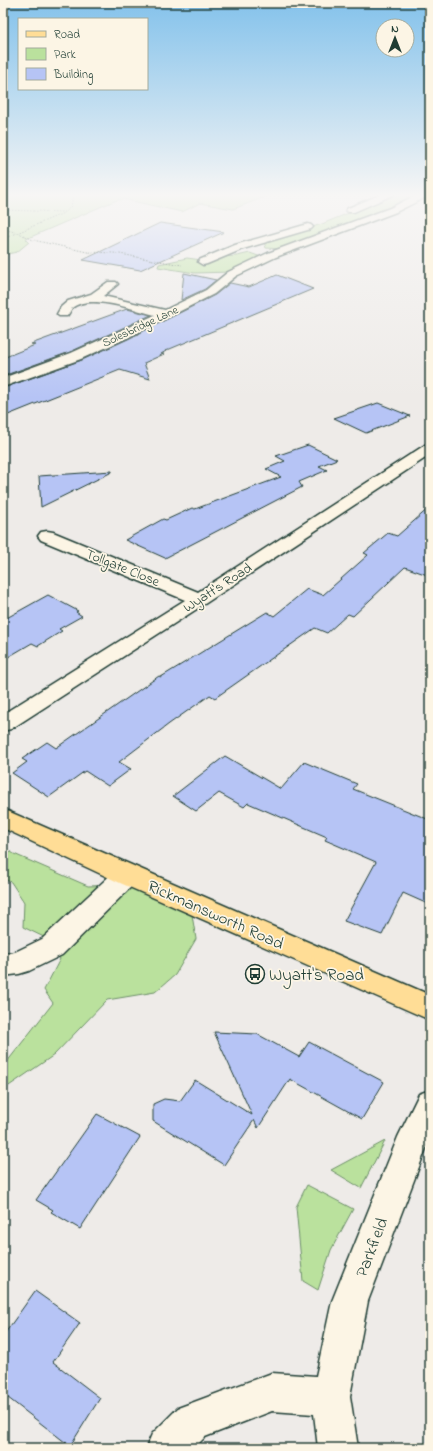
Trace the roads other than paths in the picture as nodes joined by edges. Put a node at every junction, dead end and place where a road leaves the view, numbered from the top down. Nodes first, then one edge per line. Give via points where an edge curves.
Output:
1 (258, 262) edge
2 (112, 284) dead end
3 (93, 297) junction
4 (63, 314) dead end
5 (167, 314) junction
6 (3, 383) edge
7 (427, 453) edge
8 (47, 536) dead end
9 (200, 599) junction
10 (3, 724) edge
11 (3, 818) edge
12 (126, 875) junction
13 (3, 965) edge
14 (430, 1008) edge
15 (430, 1104) edge
16 (331, 1396) junction
17 (166, 1448) edge
18 (338, 1448) edge

1 - 5 street, Solesbridge Lane via 232,274 210,292
2 - 3 street
3 - 4 street via 72,303 65,307
3 - 5 street
5 - 6 street, Solesbridge Lane via 76,356
7 - 9 street, Wyatt's Road
8 - 9 street, Tollgate Close
9 - 10 street, Wyatt's Road
11 - 12 main road, Rickmansworth Road
12 - 13 street via 52,947 19,963
12 - 14 main road, Rickmansworth Road
15 - 16 street, Parkfield via 414,1137 350,1301
16 - 17 street via 272,1392 192,1422
16 - 18 street, Parkfield

